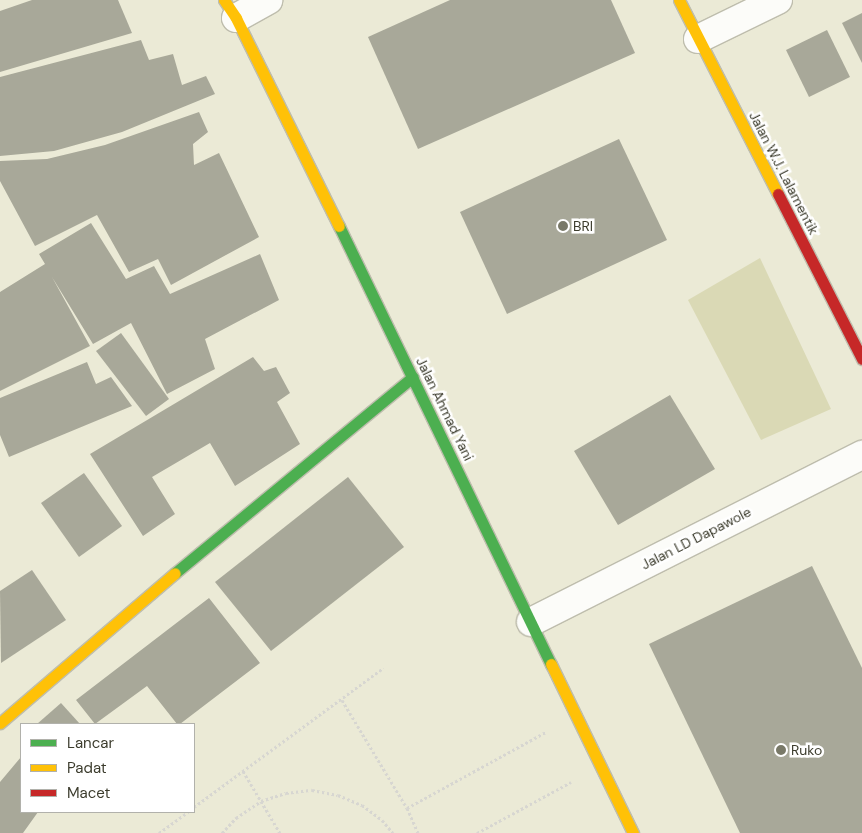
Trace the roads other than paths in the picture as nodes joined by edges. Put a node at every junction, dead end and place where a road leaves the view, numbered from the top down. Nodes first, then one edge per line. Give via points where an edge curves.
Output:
1 (268, 0) edge
2 (679, 0) edge
3 (778, 0) edge
4 (230, 9) edge
5 (698, 39) junction
6 (862, 359) edge
7 (413, 378) junction
8 (862, 455) edge
9 (531, 622) junction
10 (0, 723) edge
11 (633, 833) edge

1 - 4 street
2 - 5 main road, Jalan W.J. Lalamentik
3 - 5 street
4 - 7 main road, Jalan Ahmad Yani
5 - 6 main road, Jalan W.J. Lalamentik
7 - 9 main road, Jalan Ahmad Yani
7 - 10 main road via 214,540
8 - 9 street, Jalan LD Dapawole
9 - 11 main road, Jalan Ahmad Yani

